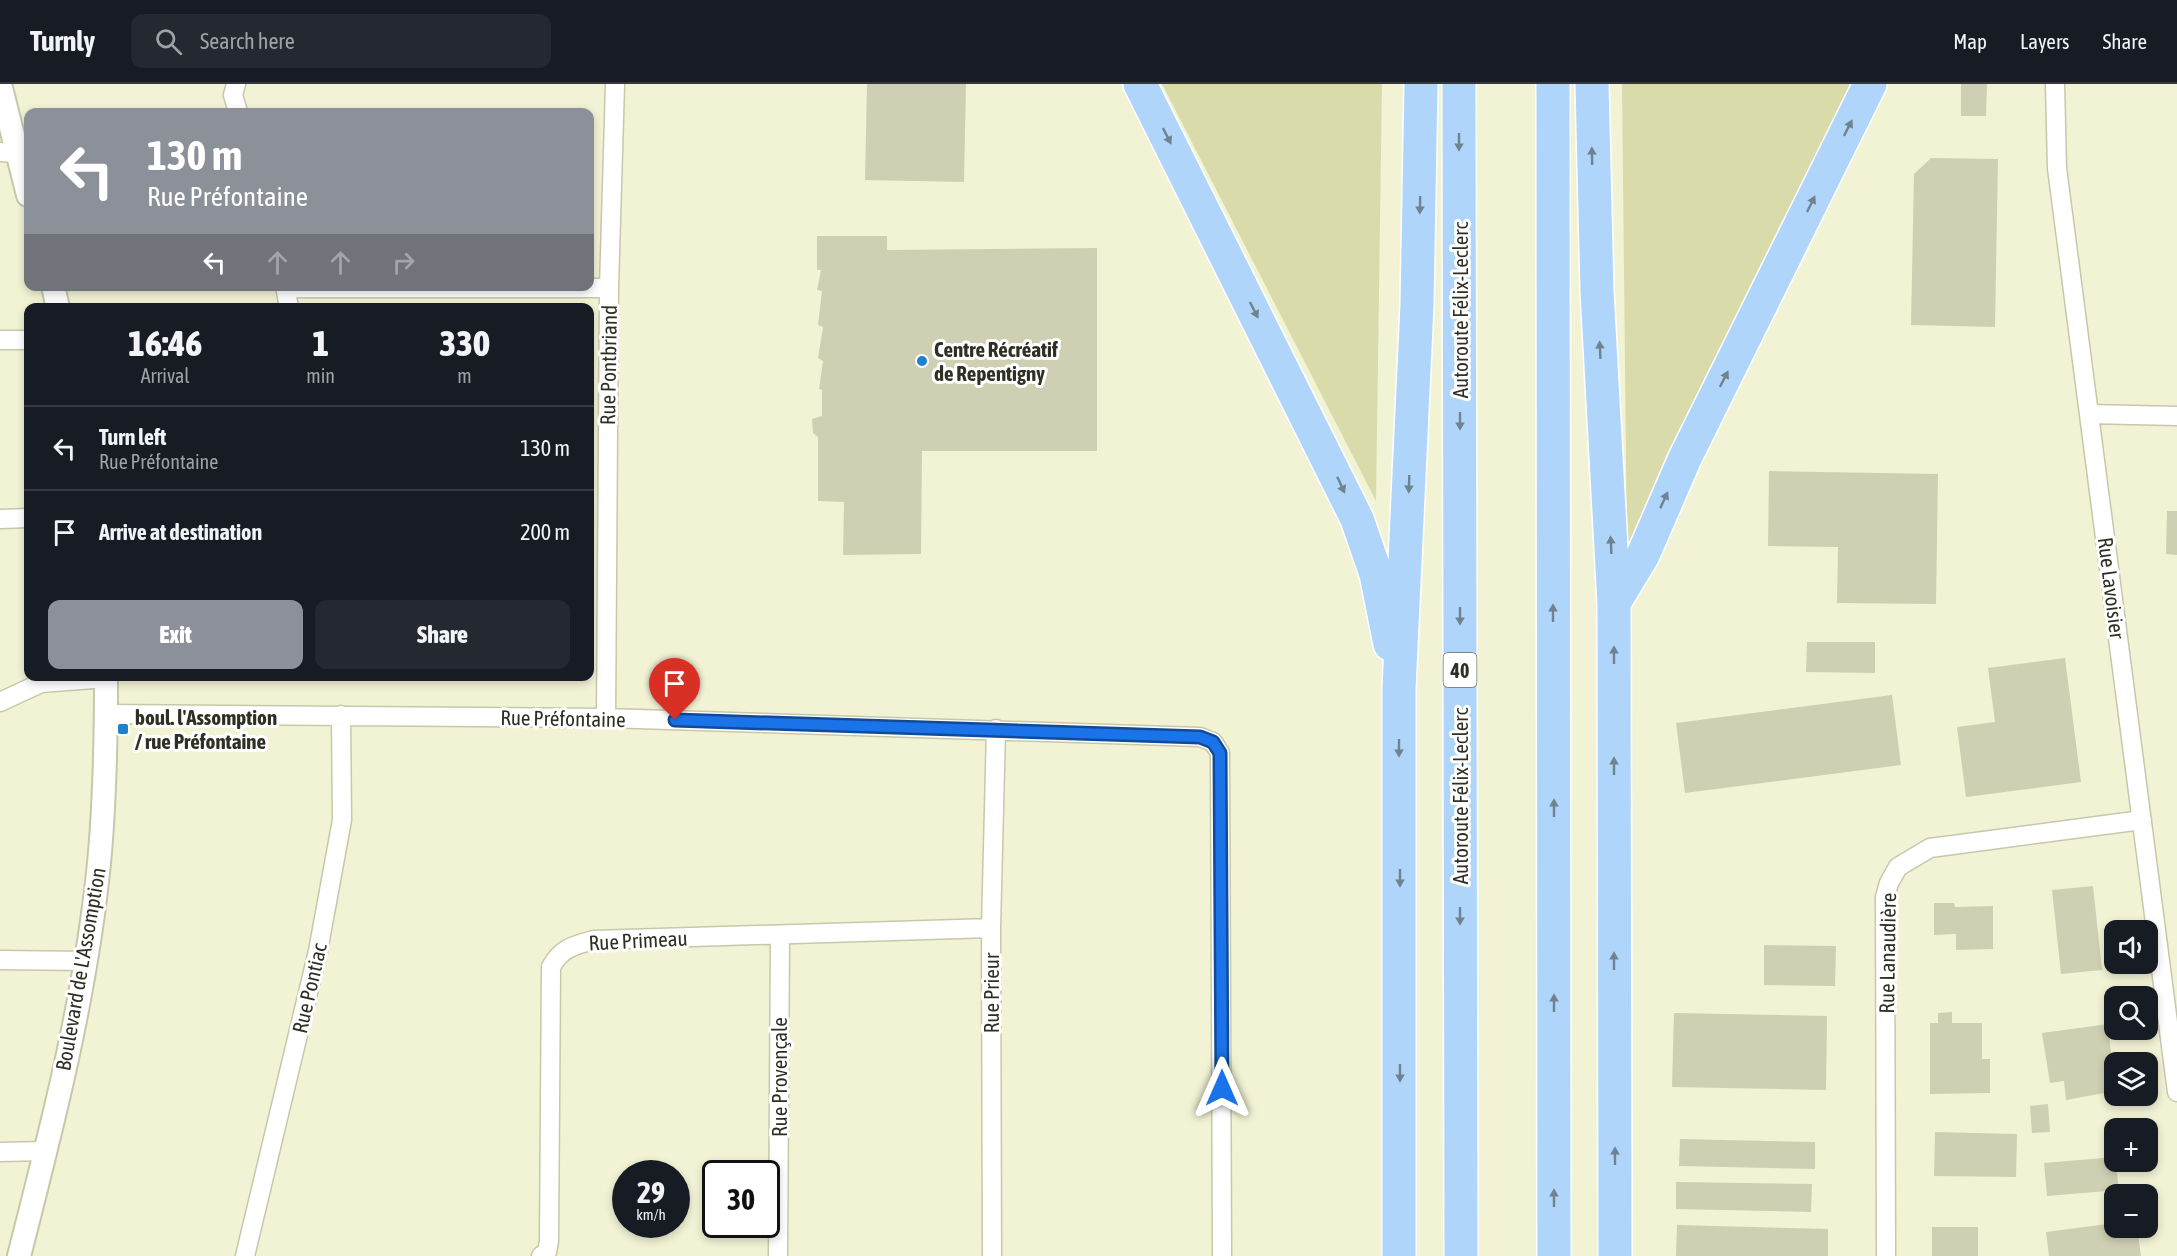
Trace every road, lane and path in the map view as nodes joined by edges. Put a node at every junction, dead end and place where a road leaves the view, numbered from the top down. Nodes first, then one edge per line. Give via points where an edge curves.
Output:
1 (0, 84) edge
2 (236, 84) edge
3 (615, 84) edge
4 (1140, 84) edge
5 (1421, 84) edge
6 (1459, 84) edge
7 (1553, 84) edge
8 (1592, 84) edge
9 (1870, 84) edge
10 (2055, 84) edge
11 (237, 108) edge
12 (8, 153) edge
13 (24, 187) edge
14 (594, 288) edge
15 (609, 288) junction
16 (0, 340) edge
17 (24, 340) edge
18 (2089, 414) junction
19 (2177, 416) edge
20 (598, 511) edge
21 (24, 518) edge
22 (0, 519) edge
23 (1614, 603) junction
24 (63, 681) edge
25 (106, 681) edge
26 (1399, 689) junction
27 (0, 702) edge
28 (106, 714) junction
29 (341, 715) junction
30 (606, 718) junction
31 (996, 729) junction
32 (2142, 820) junction
33 (991, 928) junction
34 (780, 935) junction
35 (0, 960) edge
36 (86, 961) junction
37 (2177, 1092) edge
38 (46, 1151) junction
39 (0, 1152) edge
40 (19, 1256) edge
41 (245, 1256) edge
42 (541, 1256) edge
43 (778, 1256) edge
44 (992, 1256) edge
45 (1222, 1256) edge
46 (1399, 1256) edge
47 (1461, 1256) edge
48 (1554, 1256) edge
49 (1615, 1256) edge
50 (1886, 1256) edge

1 - 12 street
2 - 11 street via 233,94
3 - 15 street, Rue Pontbriand
4 -> 26 highway via 1357,519 1376,574
5 -> 26 highway via 1417,305
6 -> 47 highway, Autoroute Félix-Leclerc / 40
48 -> 7 highway
23 -> 8 highway via 1597,291
23 -> 9 highway via 1643,555 1676,476
10 - 18 street, Rue Lavoisier via 2057,168
12 - 13 street
14 - 15 street
15 - 20 street, Rue Pontbriand
16 - 17 street
18 - 19 street
18 - 32 street, Rue Lavoisier
20 - 30 street, Rue Pontbriand
21 - 22 street
49 -> 23 highway
24 - 27 street via 41,683
25 - 28 street, Boulevard de L'Assomption
26 -> 46 highway
28 - 29 street, Rue Préfontaine
28 - 36 street, Boulevard de L'Assomption via 99,864
29 - 30 street, Rue Préfontaine
29 - 41 street, Rue Pontiac via 342,820 318,951
30 - 31 street, Rue Préfontaine
31 - 33 street, Rue Prieur
31 - 45 street, Rue Préfontaine via 1200,737 1213,742 1220,753
32 - 37 street, Rue Lavoisier
32 - 50 street, Rue Lanaudière via 1930,848 1898,867 1885,897
33 - 34 street, Rue Primeau
33 - 44 street, Rue Prieur
34 - 42 street, Rue Primeau via 594,940 573,945 557,955 551,967 549,1241 547,1252
34 - 43 street, Rue Provençale
35 - 36 street
36 - 38 street, Boulevard de L'Assomption
38 - 39 street
38 - 40 street, Boulevard de L'Assomption

